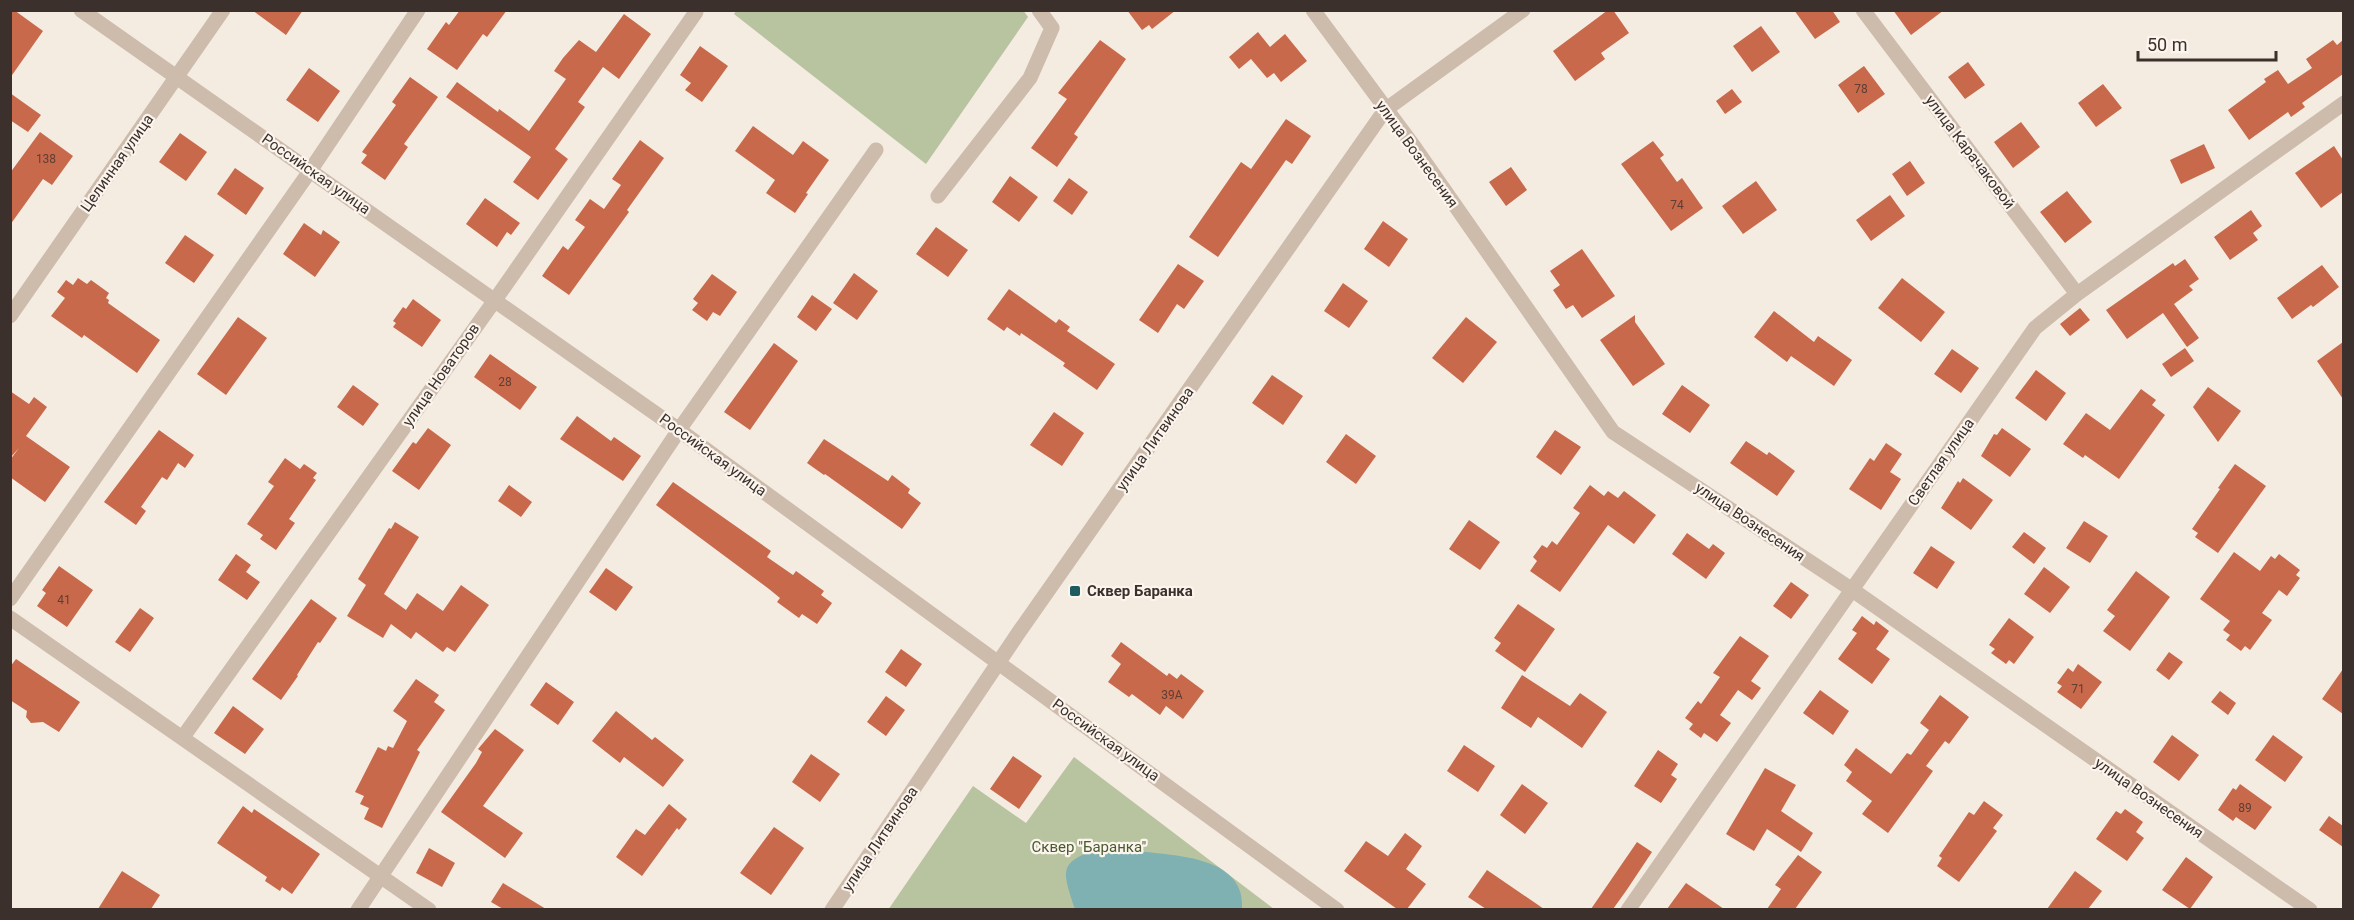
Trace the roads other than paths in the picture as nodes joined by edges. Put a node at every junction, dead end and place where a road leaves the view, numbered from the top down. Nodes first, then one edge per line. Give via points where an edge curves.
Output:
1 (81, 10) edge
2 (223, 10) edge
3 (418, 10) edge
4 (1039, 10) edge
5 (1313, 10) edge
6 (1523, 10) edge
7 (1863, 10) edge
8 (696, 12) dead end
9 (177, 77) junction
10 (2343, 103) edge
11 (1385, 111) junction
12 (876, 150) dead end
13 (310, 171) junction
14 (938, 196) dead end
15 (2077, 294) junction
16 (495, 300) junction
17 (10, 316) edge
18 (679, 430) junction
19 (1851, 590) junction
20 (10, 599) edge
21 (10, 618) edge
22 (998, 662) junction
23 (183, 737) junction
24 (379, 876) junction
25 (358, 909) edge
26 (429, 909) edge
27 (832, 909) edge
28 (1337, 909) edge
29 (1628, 909) edge
30 (2310, 909) edge

1 - 9 street, Российская улица
2 - 9 street, Целинная улица
3 - 13 street
4 - 14 street via 1052,28 1030,78
5 - 11 street, улица Вознесения
6 - 11 street, улица Литвинова
7 - 15 street, улица Карачаковой
8 - 16 street, улица Новаторов
9 - 13 street, Российская улица
9 - 17 street, Целинная улица
10 - 15 street, Светлая улица
11 - 19 street, улица Вознесения via 1415,148 1613,432
11 - 22 street, улица Литвинова
12 - 18 street
13 - 16 street, Российская улица
13 - 20 street
15 - 19 street, Светлая улица via 2036,328
16 - 18 street, Российская улица
16 - 23 street, улица Новаторов
18 - 22 street, Российская улица
18 - 24 street
19 - 29 street, Светлая улица
19 - 30 street, улица Вознесения
21 - 23 street
22 - 27 street, улица Литвинова
22 - 28 street, Российская улица
23 - 24 street
24 - 25 street
24 - 26 street

